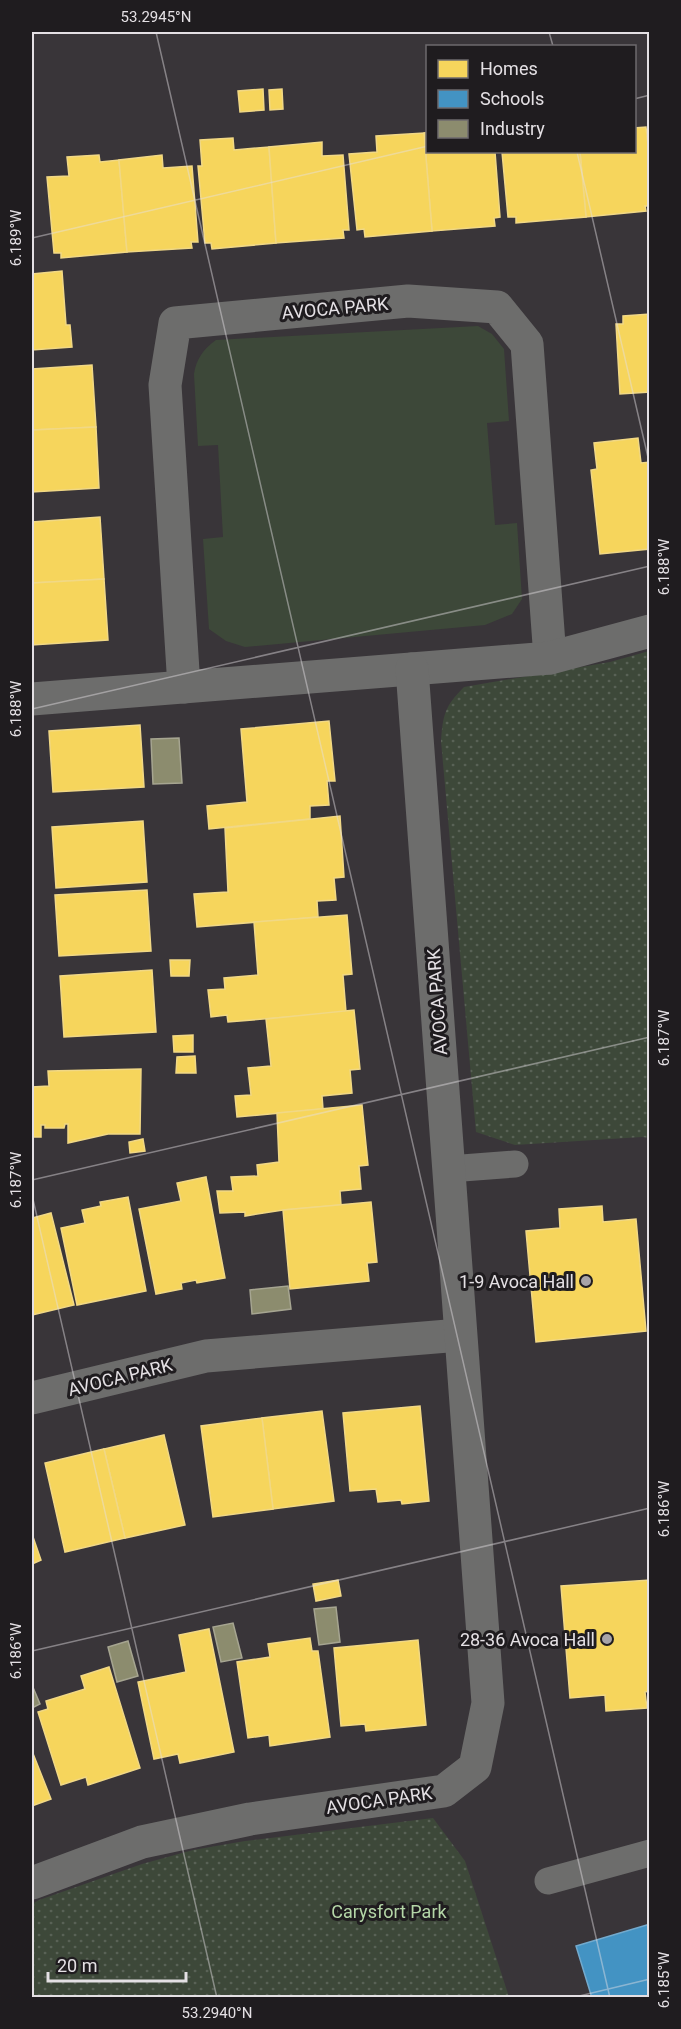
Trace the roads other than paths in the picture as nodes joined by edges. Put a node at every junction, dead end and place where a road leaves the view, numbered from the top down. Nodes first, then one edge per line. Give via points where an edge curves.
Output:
1 (650, 631) edge
2 (550, 658) junction
3 (412, 669) junction
4 (184, 687) junction
5 (32, 699) edge
6 (515, 1164) dead end
7 (449, 1169) junction
8 (460, 1335) junction
9 (32, 1398) edge
10 (650, 1853) edge
11 (548, 1881) dead end
12 (32, 1883) edge

1 - 2 street
2 - 3 street
2 - 4 street, AVOCA PARK via 527,344 497,307 408,301 175,323 165,385
3 - 4 street
3 - 7 street, AVOCA PARK
4 - 5 street
6 - 7 lane
7 - 8 street, AVOCA PARK
8 - 9 street, AVOCA PARK via 206,1356
8 - 12 street, AVOCA PARK via 488,1702 475,1767 444,1791 250,1819 142,1842
10 - 11 lane

